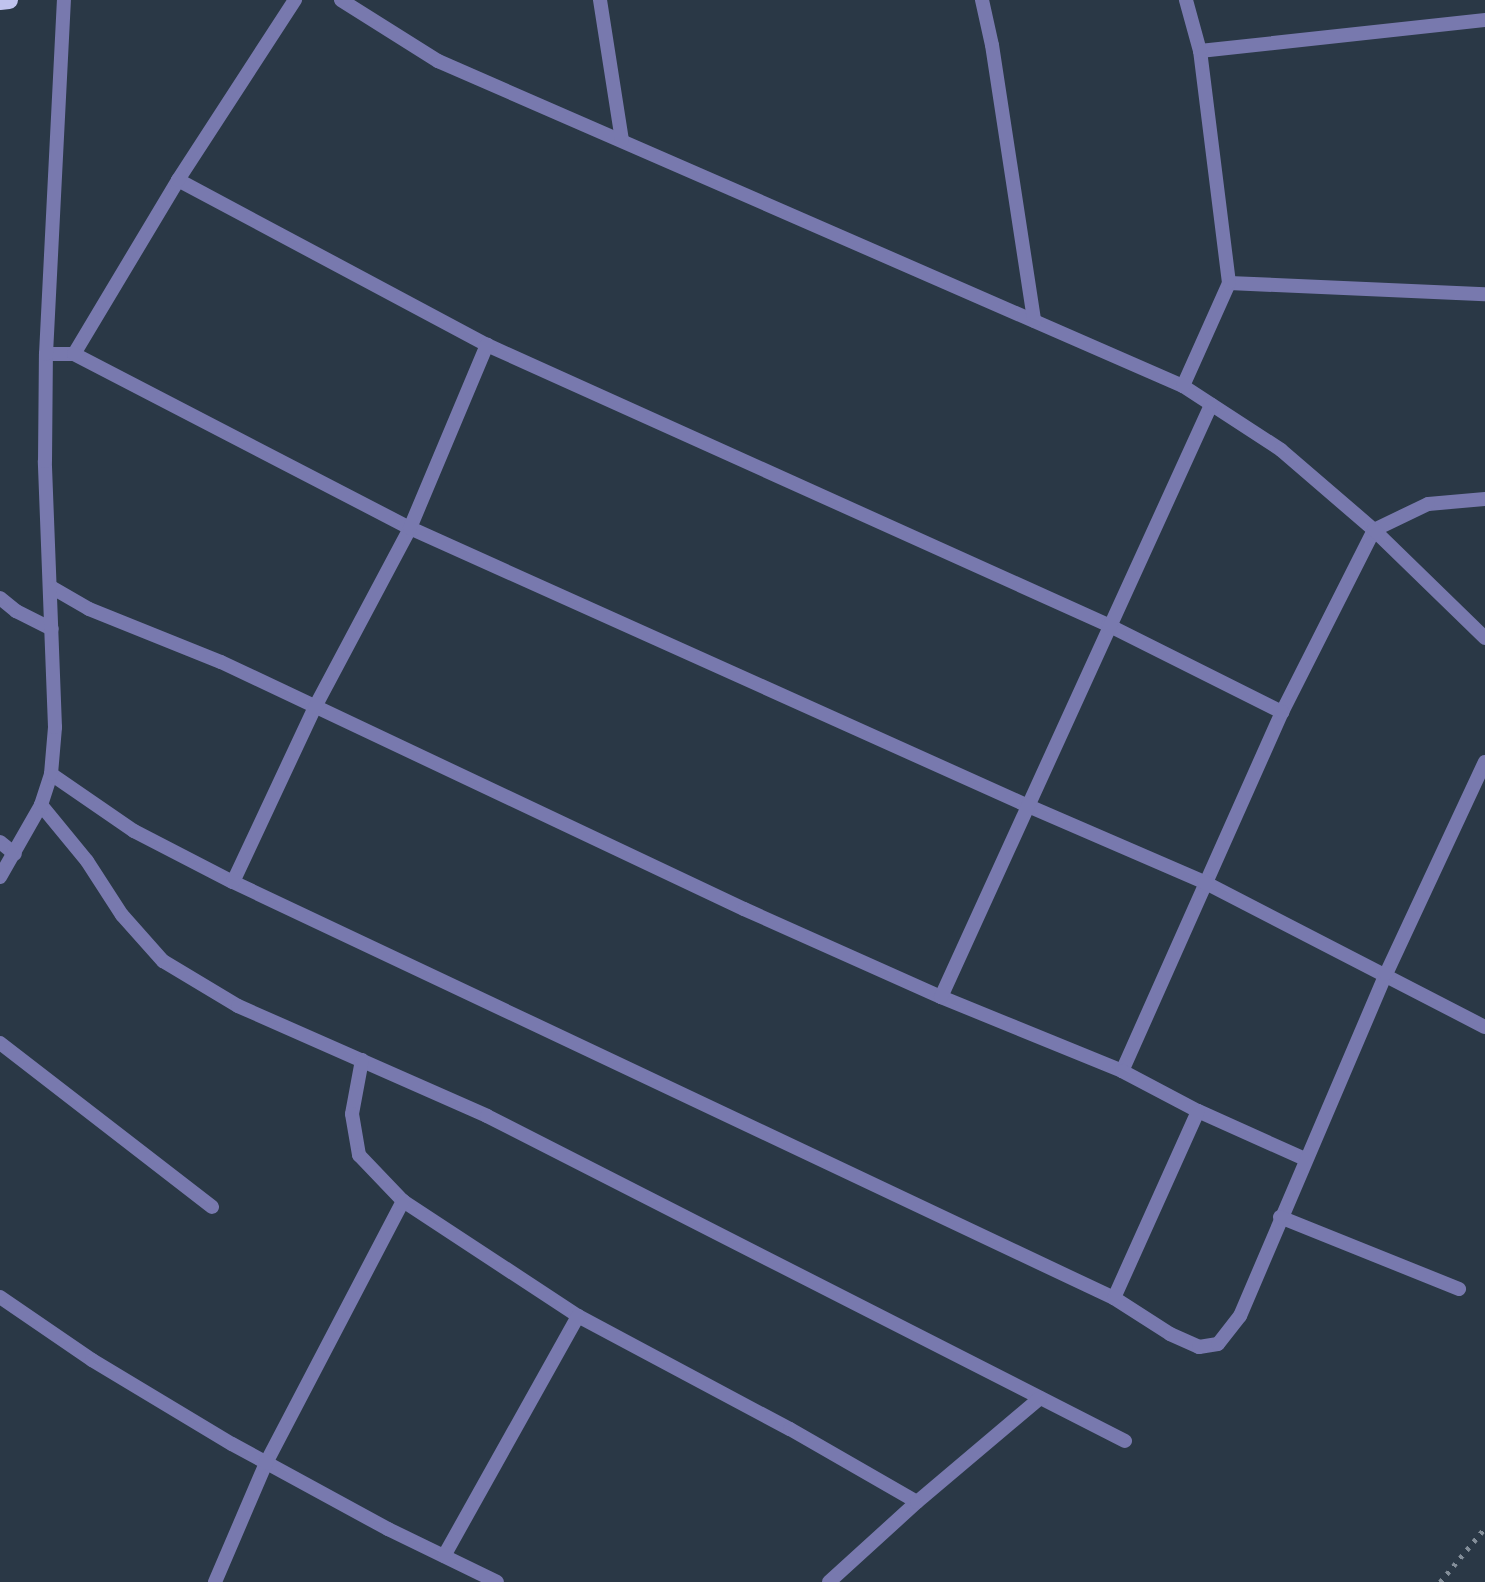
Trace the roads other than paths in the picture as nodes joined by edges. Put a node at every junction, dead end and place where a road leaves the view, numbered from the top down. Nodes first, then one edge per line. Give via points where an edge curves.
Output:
1 (9, 0) edge
2 (64, 0) edge
3 (295, 0) edge
4 (341, 0) edge
5 (600, 0) edge
6 (982, 0) edge
7 (1186, 0) edge
8 (0, 1) edge
9 (1485, 20) edge
10 (1200, 51) junction
11 (622, 139) junction
12 (178, 180) junction
13 (1229, 283) junction
14 (1485, 294) edge
15 (1034, 321) junction
16 (487, 345) junction
17 (46, 354) junction
18 (74, 354) junction
19 (1183, 386) junction
20 (1211, 405) junction
21 (1485, 499) edge
22 (410, 528) junction
23 (1374, 530) junction
24 (51, 587) junction
25 (0, 598) edge
26 (1108, 625) junction
27 (52, 629) junction
28 (1485, 638) edge
29 (316, 707) junction
30 (1282, 712) junction
31 (1485, 762) edge
32 (51, 774) junction
33 (41, 805) junction
34 (1026, 805) junction
35 (0, 842) edge
36 (15, 854) junction
37 (0, 877) edge
38 (1204, 882) junction
39 (233, 883) junction
40 (1386, 974) junction
41 (941, 997) junction
42 (1485, 1027) edge
43 (0, 1043) edge
44 (362, 1060) junction
45 (1122, 1071) junction
46 (1198, 1111) junction
47 (1305, 1158) junction
48 (403, 1201) junction
49 (212, 1207) dead end
50 (1280, 1217) junction
51 (1458, 1289) dead end
52 (0, 1297) edge
53 (1114, 1298) junction
54 (578, 1316) junction
55 (1040, 1398) junction
56 (1125, 1441) dead end
57 (266, 1463) junction
58 (917, 1502) junction
59 (444, 1556) junction
60 (215, 1582) edge
61 (497, 1582) edge
62 (829, 1582) edge

1 - 8 main road
2 - 17 street
3 - 12 street
4 - 11 street via 438,61
5 - 11 street
6 - 15 street
7 - 10 street
9 - 10 street
10 - 13 street
11 - 15 street
12 - 16 street
12 - 18 street
13 - 14 street
13 - 19 street
15 - 19 street
16 - 22 street
16 - 26 street
17 - 18 street
17 - 24 street
18 - 22 street
19 - 20 street
20 - 23 street via 1281,450
20 - 26 street
21 - 23 street via 1428,504
22 - 29 street
22 - 34 street
23 - 28 street
23 - 30 street
24 - 27 street
24 - 29 street via 89,609 221,662
25 - 27 street
26 - 30 street
26 - 34 street
27 - 32 street via 55,727
29 - 39 street
29 - 41 street
30 - 38 street
31 - 40 street
32 - 33 street
32 - 39 street via 134,831
33 - 36 street
33 - 44 street via 87,861 122,915 163,961 238,1006
34 - 38 street
34 - 41 street
35 - 36 street
36 - 37 street
38 - 40 street
38 - 45 street
39 - 53 street
40 - 42 street
40 - 47 street
41 - 45 street
43 - 49 street
44 - 48 street via 352,1114 359,1155
44 - 55 street via 487,1116
45 - 46 street
46 - 47 street
46 - 53 street
47 - 50 street
48 - 54 street
48 - 57 street
50 - 51 street
50 - 53 street via 1240,1316 1218,1344 1199,1347 1170,1335
52 - 57 street via 92,1360
54 - 58 street via 756,1409
54 - 59 street
55 - 56 street
55 - 58 street
57 - 59 street
57 - 60 street
58 - 62 street
59 - 61 street

